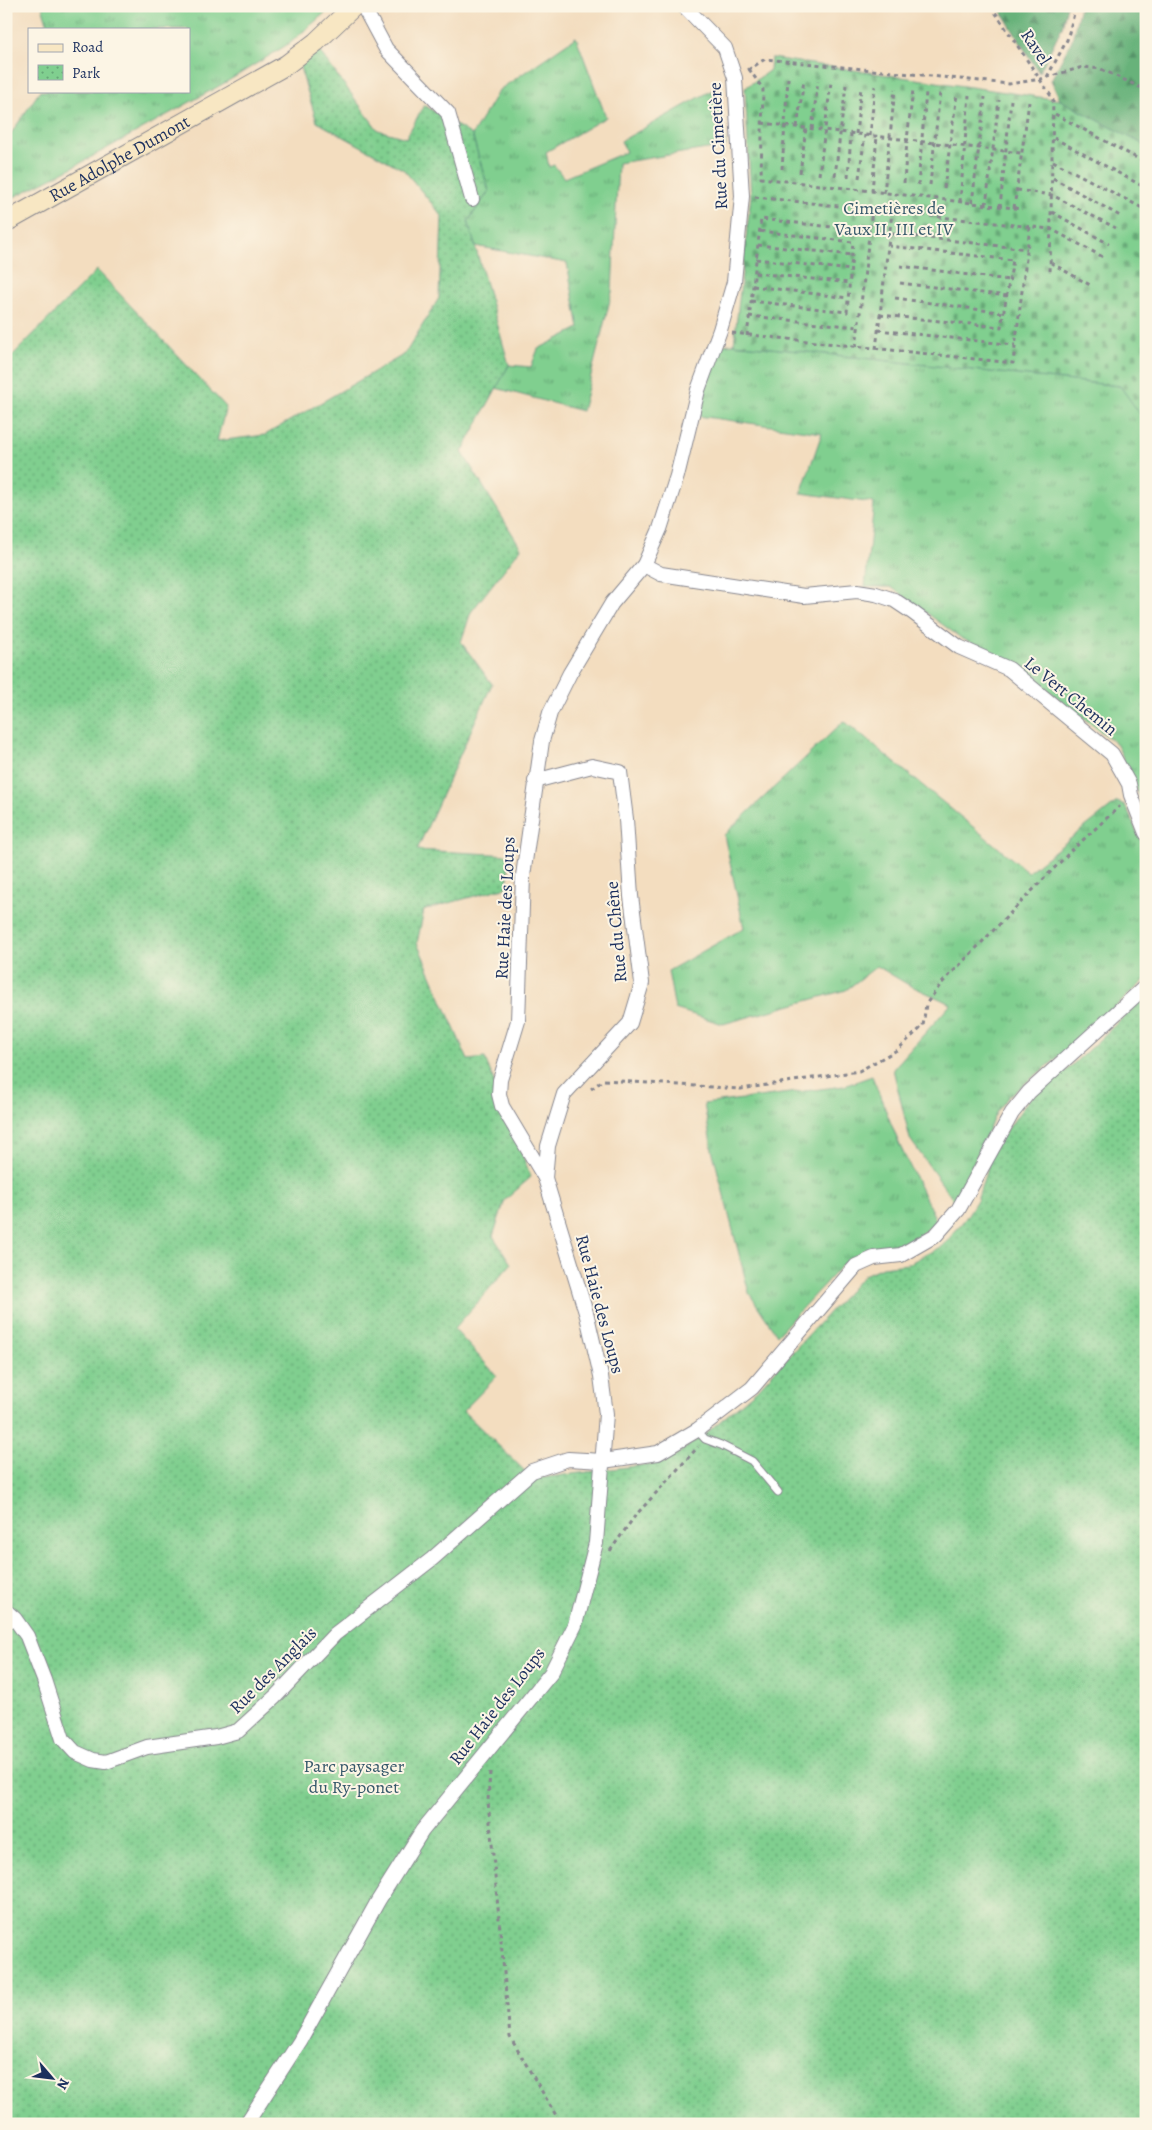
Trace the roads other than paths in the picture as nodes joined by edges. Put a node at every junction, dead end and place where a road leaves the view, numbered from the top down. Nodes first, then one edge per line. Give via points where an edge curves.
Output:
1 (354, 6) edge
2 (364, 6) edge
3 (684, 6) edge
4 (472, 199) dead end
5 (6, 222) edge
6 (684, 444) joint
7 (644, 565) junction
8 (535, 781) junction
9 (1146, 833) edge
10 (1146, 986) edge
11 (545, 1178) junction
12 (701, 1434) junction
13 (603, 1461) junction
14 (778, 1492) dead end
15 (6, 1611) edge
16 (246, 2124) edge

1 - 5 main road, Rue Adolphe Dumont via 286,65
2 - 4 street via 386,49 448,113
3 - 6 street, Rue du Cimetière via 725,48 735,78 742,196 734,282 698,390
6 - 7 street, Rue Haie des Loups via 660,529
7 - 8 street, Rue Haie des Loups via 612,603 570,673 550,713
7 - 9 street, Le Vert Chemin via 661,574 804,596 857,591 894,600 959,647 1009,669 1112,754 1129,784
8 - 11 street, Rue Haie des Loups via 523,876 518,1020 500,1080 499,1094 502,1106
8 - 11 street, Rue du Chêne via 592,766 620,772 642,983 630,1023 564,1094 548,1146
10 - 12 street, Rue des Anglais via 1029,1092 1012,1113 958,1210 936,1236 901,1255 874,1258 856,1266 752,1388
11 - 13 street, Rue Haie des Loups via 587,1316 601,1376 606,1414
12 - 13 street, Rue des Anglais via 658,1453
12 - 14 lane via 752,1461
13 - 15 street, Rue des Anglais via 568,1459 532,1471 432,1559 335,1634 238,1731 216,1737 147,1747 106,1762 75,1752 63,1739 27,1636 16,1619
13 - 16 street, Rue Haie des Loups via 596,1543 575,1625 551,1673 422,1831 378,1901 300,2041

